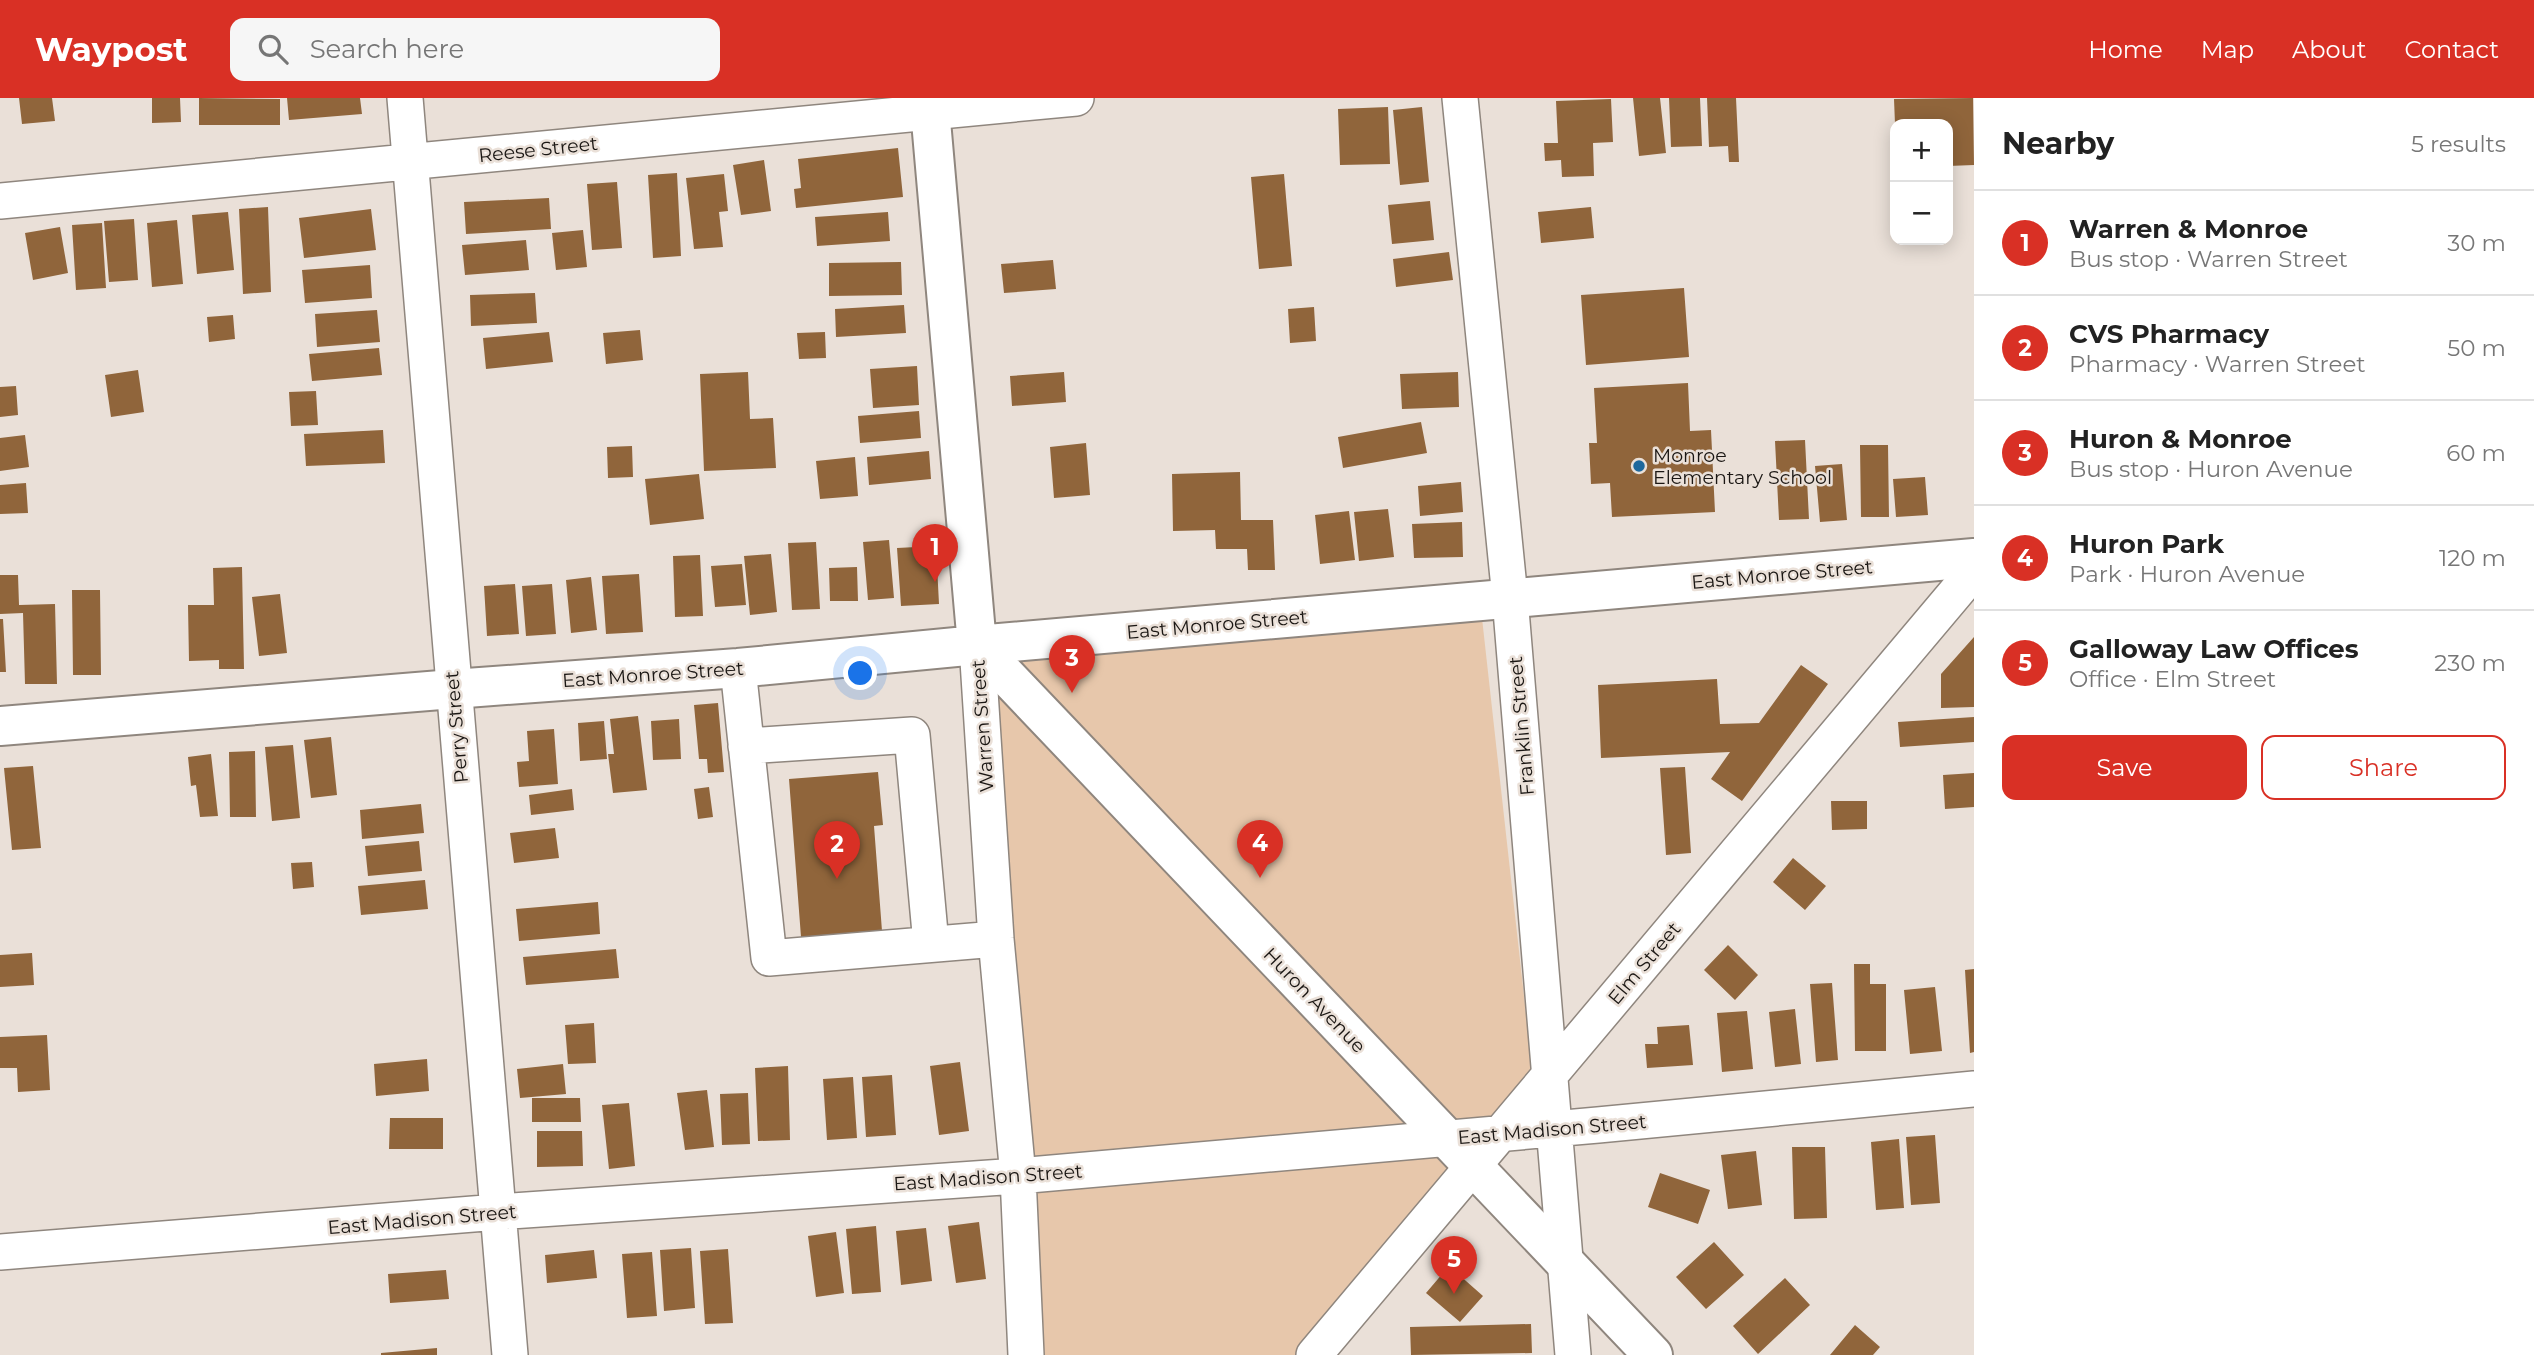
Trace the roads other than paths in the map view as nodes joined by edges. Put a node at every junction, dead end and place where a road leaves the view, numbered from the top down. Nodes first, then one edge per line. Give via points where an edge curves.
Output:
1 (405, 98) edge
2 (1076, 98) edge
3 (1460, 98) edge
4 (929, 105) edge
5 (410, 162) junction
6 (0, 201) edge
7 (1974, 558) edge
8 (1974, 571) edge
9 (1510, 598) junction
10 (977, 645) junction
11 (738, 668) junction
12 (453, 689) junction
13 (0, 726) edge
14 (746, 746) junction
15 (996, 939) junction
16 (931, 944) junction
17 (1550, 1076) junction
18 (1974, 1089) edge
19 (1555, 1128) junction
20 (1502, 1133) junction
21 (1446, 1138) junction
22 (1473, 1167) junction
23 (1018, 1176) junction
24 (498, 1212) junction
25 (0, 1252) edge
26 (1566, 1263) junction
27 (510, 1355) edge
28 (1027, 1355) edge
29 (1314, 1355) edge
30 (1573, 1355) edge
31 (1653, 1355) edge

1 - 5 street, Perry Street
2 - 4 street, Reese Street
3 - 9 street, Franklin Street
4 - 5 street, Reese Street
4 - 10 main road, Warren Street
5 - 6 street, Reese Street
5 - 12 street, Perry Street
7 - 9 main road, East Monroe Street
8 - 17 street, Elm Street
9 - 10 main road, East Monroe Street
9 - 17 street, Franklin Street
10 - 11 main road, East Monroe Street
10 - 15 street, Warren Street
10 - 21 main road, Huron Avenue
11 - 12 main road, East Monroe Street
11 - 14 street
12 - 13 main road, East Monroe Street
12 - 24 street, Perry Street
14 - 16 street via 769,958
14 - 16 street via 912,734
15 - 16 street
15 - 23 street, Warren Street
17 - 19 street, Franklin Street
17 - 20 street, Elm Street
18 - 19 street, East Madison Street
19 - 20 street, East Madison Street
19 - 26 street, Franklin Street
20 - 21 street, East Madison Street
20 - 22 street, Elm Street
21 - 22 main road, Huron Avenue
21 - 23 street, East Madison Street
22 - 26 main road, Huron Avenue
22 - 29 street, Elm Street
23 - 24 street, East Madison Street
23 - 28 street, Warren Street
24 - 25 street, East Madison Street
24 - 27 street, Perry Street
26 - 30 street, Franklin Street
26 - 31 main road, Huron Avenue

